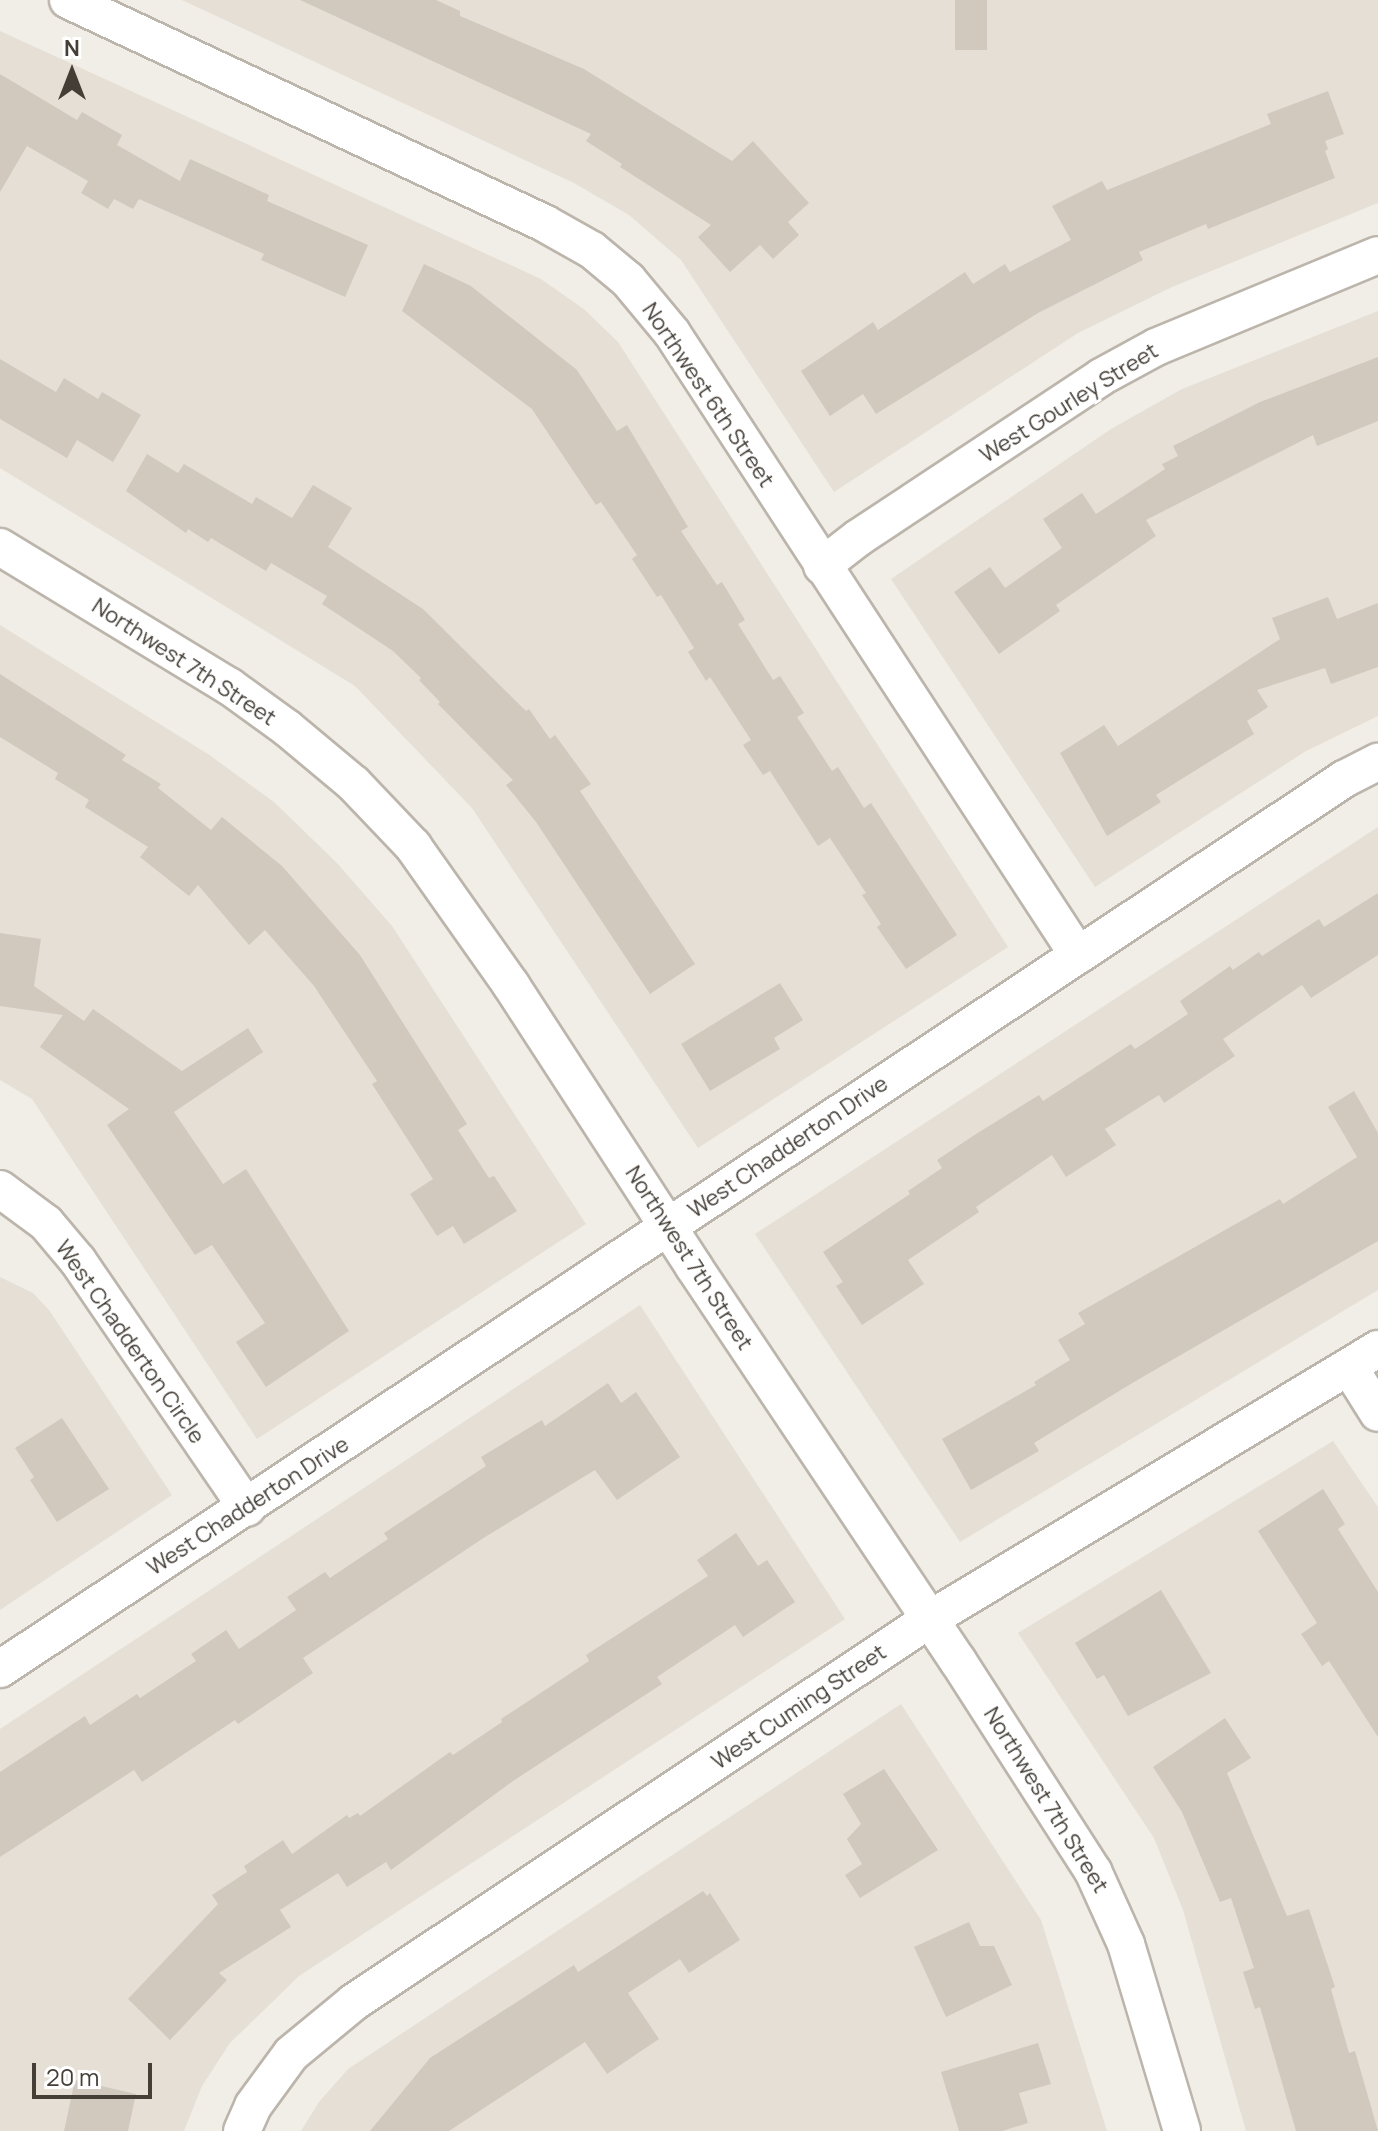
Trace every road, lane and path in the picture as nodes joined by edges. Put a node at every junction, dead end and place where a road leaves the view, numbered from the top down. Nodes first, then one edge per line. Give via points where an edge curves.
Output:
1 (68, 0) edge
2 (1378, 255) edge
3 (0, 547) edge
4 (822, 566) junction
5 (1378, 762) edge
6 (1078, 955) junction
7 (0, 1189) edge
8 (669, 1227) junction
9 (1363, 1358) edge
10 (1378, 1413) edge
11 (247, 1508) junction
12 (930, 1619) junction
13 (0, 1669) edge
14 (247, 2119) edge
15 (1182, 2131) edge

1 - 4 street, Northwest 6th Street via 592,250 628,280 672,333
2 - 4 street, West Gourley Street via 1156,347 1101,377
3 - 8 street, Northwest 7th Street via 229,686 354,784 413,846
4 - 6 street, Northwest 6th Street
5 - 6 street, West Chadderton Drive via 1344,779
6 - 8 street, West Chadderton Drive
7 - 11 street, West Chadderton Circle via 46,1223 78,1261
8 - 11 street, West Chadderton Drive
8 - 12 street, Northwest 7th Street
9 - 10 street
9 - 12 street, West Cuming Street
11 - 13 street, West Chadderton Drive
12 - 14 street, West Cuming Street via 354,2002 291,2054
12 - 15 street, Northwest 7th Street via 1063,1821 1111,1906

